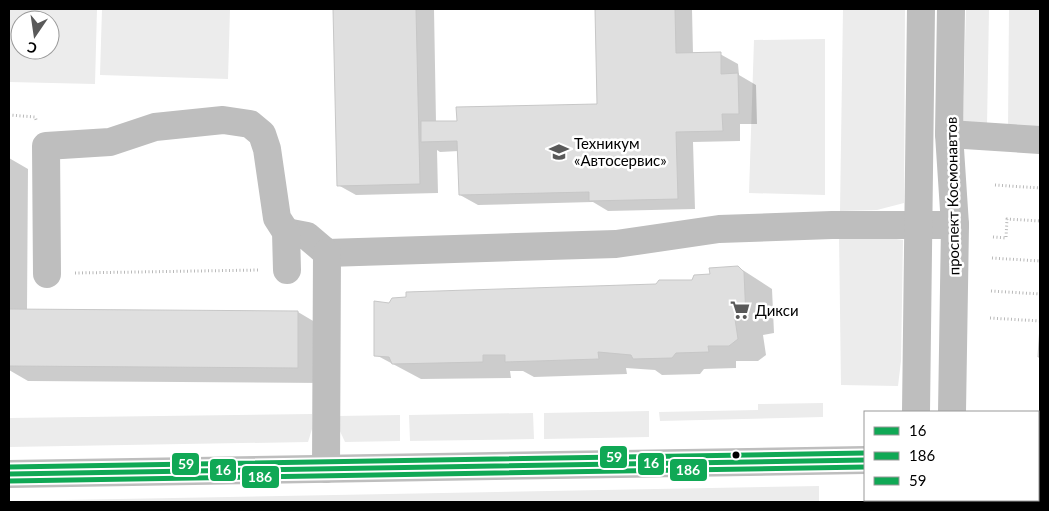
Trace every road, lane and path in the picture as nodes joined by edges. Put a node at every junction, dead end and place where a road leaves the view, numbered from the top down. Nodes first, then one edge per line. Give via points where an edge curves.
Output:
1 (922, 9) edge
2 (951, 9) edge
3 (949, 134) junction
4 (1040, 140) edge
5 (995, 185) dead end
6 (1040, 188) edge
7 (1040, 221) edge
8 (919, 224) junction
9 (955, 225) junction
10 (286, 232) junction
11 (993, 237) dead end
12 (327, 253) junction
13 (992, 258) dead end
14 (1040, 261) edge
15 (287, 270) joint
16 (47, 274) joint
17 (991, 290) dead end
18 (1040, 294) edge
19 (990, 318) dead end
20 (1040, 321) edge
21 (916, 411) edge
22 (952, 411) edge
23 (864, 460) edge
24 (326, 469) junction
25 (9, 474) edge

1 - 8 street, проспект Космонавтов
2 - 3 street, проспект Космонавтов
3 - 4 street
3 - 9 street, проспект Космонавтов
5 - 6 path
7 - 11 path via 1007,219 1006,238
8 - 9 street
8 - 12 street via 719,229 616,244
8 - 21 street, проспект Космонавтов
9 - 22 street, проспект Космонавтов
10 - 12 street via 307,236
10 - 15 street
10 - 16 street via 276,218 267,149 262,134 250,124 223,120 155,127 110,142 46,146
12 - 24 street
13 - 14 path
15 - 16 path
17 - 18 path
19 - 20 path
23 - 24 street
24 - 25 street

